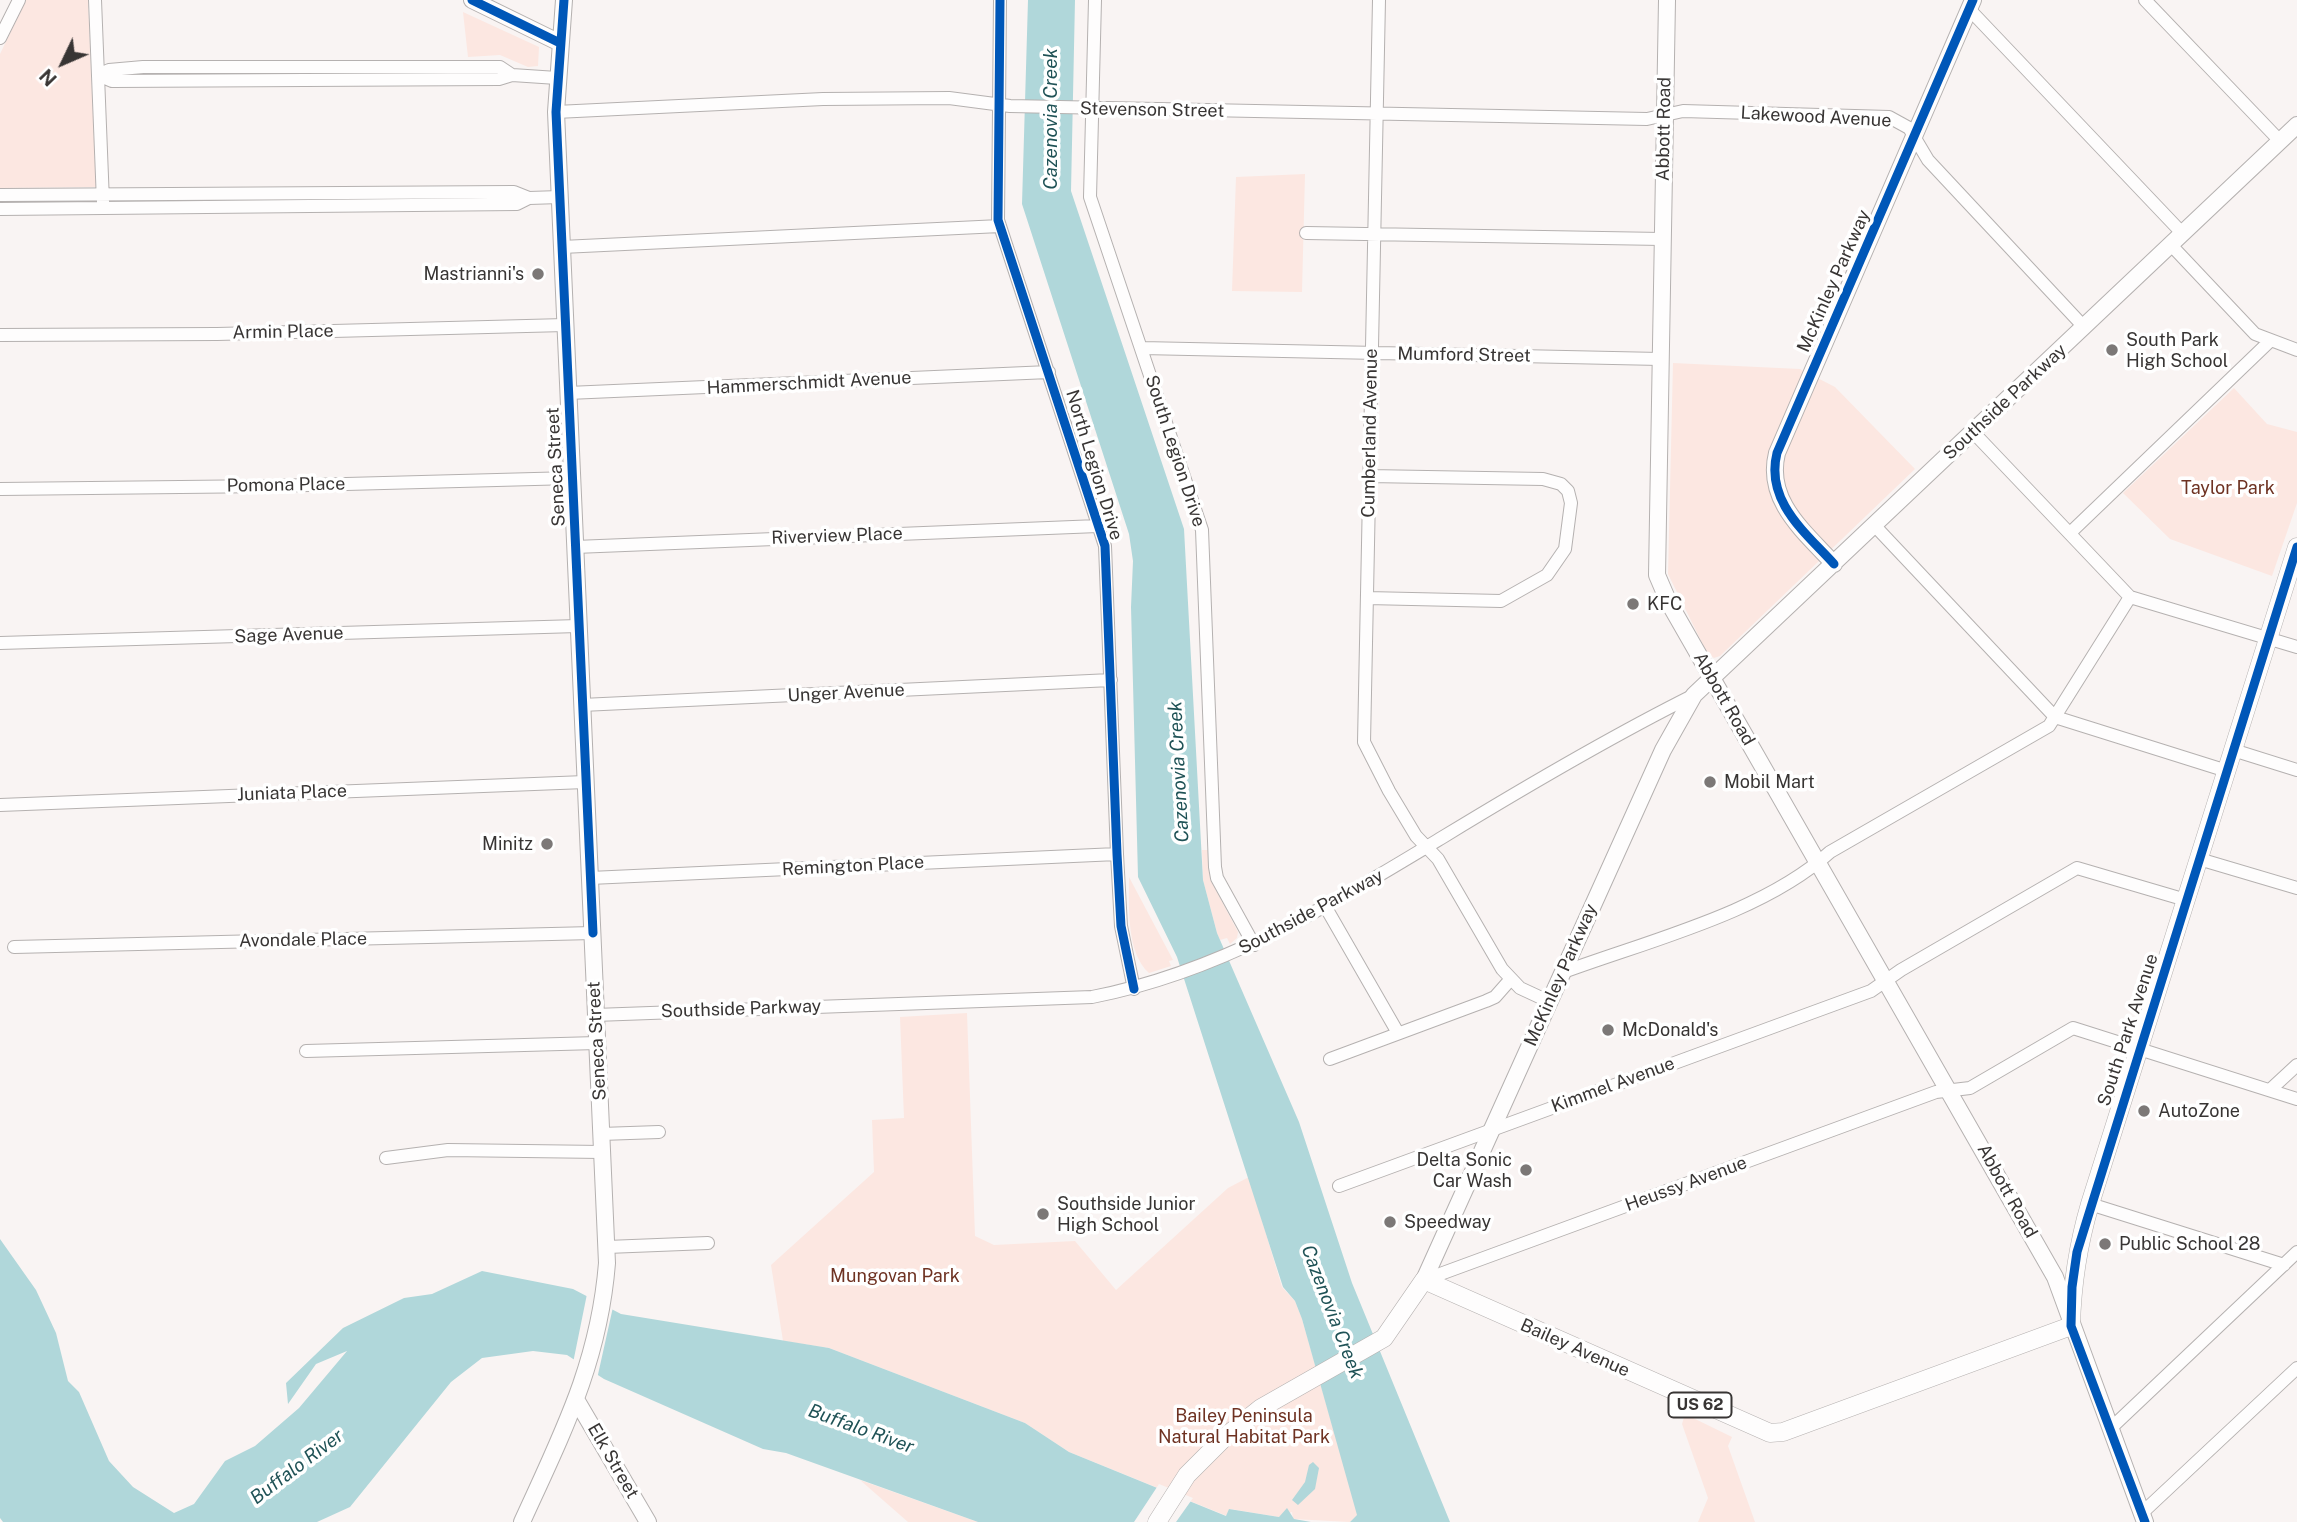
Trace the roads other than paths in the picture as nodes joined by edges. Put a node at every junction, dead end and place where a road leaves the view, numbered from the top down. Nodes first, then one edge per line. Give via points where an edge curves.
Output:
1 (19, 0) edge
2 (94, 0) edge
3 (472, 0) edge
4 (564, 0) edge
5 (1000, 0) edge
6 (1095, 0) edge
7 (1379, 0) edge
8 (1667, 0) edge
9 (2145, 0) edge
10 (1971, 4) edge
11 (0, 38) edge
12 (560, 43) junction
13 (97, 75) junction
14 (557, 78) junction
15 (1004, 106) junction
16 (1088, 108) junction
17 (556, 112) junction
18 (1377, 115) junction
19 (1664, 115) junction
20 (2297, 125) edge
21 (1914, 138) junction
22 (2280, 141) junction
23 (0, 195) edge
24 (103, 195) junction
25 (560, 197) junction
26 (249, 201) junction
27 (0, 209) edge
28 (103, 209) junction
29 (1000, 226) junction
30 (1306, 233) dead end
31 (1375, 235) junction
32 (1662, 239) junction
33 (2177, 239) junction
34 (562, 247) junction
35 (565, 325) junction
36 (2084, 327) junction
37 (0, 335) edge
38 (2270, 341) junction
39 (1142, 348) junction
40 (2297, 350) edge
41 (1371, 353) junction
42 (1660, 359) junction
43 (1049, 372) junction
44 (568, 393) junction
45 (1973, 432) junction
46 (1369, 477) junction
47 (572, 478) junction
48 (0, 489) edge
49 (1098, 526) junction
50 (1875, 526) junction
51 (2070, 533) junction
52 (575, 547) junction
53 (2297, 547) edge
54 (1834, 564) junction
55 (2130, 597) junction
56 (1367, 598) junction
57 (578, 626) junction
58 (2268, 638) junction
59 (0, 643) edge
60 (2297, 647) edge
61 (1712, 678) junction
62 (1111, 680) junction
63 (1694, 695) junction
64 (582, 705) junction
65 (2055, 717) junction
66 (2233, 750) junction
67 (2297, 770) edge
68 (2227, 771) junction
69 (585, 782) junction
70 (0, 805) edge
71 (1427, 848) junction
72 (1117, 854) junction
73 (2199, 859) junction
74 (1818, 862) junction
75 (590, 878) junction
76 (2297, 888) edge
77 (2186, 900) junction
78 (1325, 906) junction
79 (593, 933) junction
80 (1254, 945) junction
81 (14, 947) dead end
82 (1561, 973) junction
83 (1510, 980) junction
84 (1886, 981) junction
85 (1134, 989) junction
86 (1548, 1002) junction
87 (595, 1015) junction
88 (1398, 1033) junction
89 (597, 1043) junction
90 (2139, 1049) junction
91 (306, 1051) dead end
92 (1329, 1059) dead end
93 (2297, 1065) edge
94 (1950, 1090) junction
95 (2270, 1090) junction
96 (2297, 1099) edge
97 (1491, 1130) junction
98 (659, 1132) dead end
99 (601, 1134) junction
100 (602, 1152) junction
101 (386, 1158) dead end
102 (1339, 1186) dead end
103 (2090, 1204) junction
104 (708, 1243) dead end
105 (607, 1247) junction
106 (2297, 1252) edge
107 (2284, 1265) junction
108 (1424, 1280) junction
109 (2071, 1326) junction
110 (2297, 1368) edge
111 (579, 1395) junction
112 (2110, 1429) junction
113 (2143, 1518) edge
114 (522, 1522) edge
115 (648, 1522) edge
116 (1157, 1522) edge

1 - 11 street
2 - 13 street
3 - 12 street
4 - 12 street, Seneca Street
5 - 15 street, North Legion Drive
6 - 16 street, South Legion Drive
7 - 18 street, Cumberland Avenue
8 - 19 street, Abbott Road
9 - 22 street
10 - 21 street, McKinley Parkway
10 - 33 street
12 - 14 street, Seneca Street
13 - 14 street via 143,67 243,74 500,67 512,75
13 - 24 street
14 - 17 street, Seneca Street
15 - 16 street, Stevenson Street
15 - 17 street, Stevenson Street via 949,98 823,99
15 - 29 street, North Legion Drive
16 - 18 street, Stevenson Street
16 - 39 street, South Legion Drive via 1090,197
17 - 25 street, Seneca Street
18 - 19 street, Stevenson Street via 1647,120
18 - 31 street, Cumberland Avenue
19 - 21 street, Lakewood Avenue via 1683,111 1889,117 1901,121
19 - 32 street, Abbott Road
20 - 22 street, Southside Parkway
21 - 36 street, Lakewood Avenue via 1928,160
21 - 54 street, McKinley Parkway via 1785,430 1774,465 1779,498
22 - 33 street, Southside Parkway
23 - 24 street
24 - 26 street
24 - 28 street
25 - 26 street via 529,198 514,192 383,200
25 - 34 street, Seneca Street
26 - 28 street
27 - 28 street
29 - 34 street
29 - 43 street, North Legion Drive
30 - 31 street
31 - 32 street
31 - 41 street, Cumberland Avenue
32 - 42 street, Abbott Road
33 - 36 street, Southside Parkway
33 - 38 street via 2255,334
34 - 35 street, Seneca Street
35 - 37 street, Armin Place
35 - 44 street, Seneca Street
36 - 45 street, Southside Parkway
38 - 40 street
38 - 51 street
39 - 41 street, Mumford Street
39 - 80 street, South Legion Drive via 1200,517 1215,867
41 - 42 street, Mumford Street
41 - 46 street, Cumberland Avenue
42 - 61 street, Abbott Road via 1657,575
43 - 44 street, Hammerschmidt Avenue
43 - 49 street, North Legion Drive
44 - 47 street, Seneca Street
45 - 50 street, Southside Parkway
45 - 51 street
46 - 56 street, Cumberland Avenue
46 - 56 street via 1543,479 1561,484 1571,503 1569,537 1560,560 1547,575 1502,601
47 - 48 street, Pomona Place
47 - 52 street, Seneca Street
49 - 52 street, Riverview Place
49 - 62 street, North Legion Drive via 1105,546
50 - 54 street, Southside Parkway
50 - 65 street
51 - 55 street
52 - 57 street, Seneca Street
53 - 58 main road, South Park Avenue
54 - 61 street, Southside Parkway
55 - 58 street
55 - 65 street
56 - 71 street, Cumberland Avenue via 1364,742 1389,791
57 - 59 street, Sage Avenue
57 - 64 street, Seneca Street
58 - 60 street
58 - 66 main road, South Park Avenue
61 - 63 street, McKinley Parkway
61 - 74 street, Abbott Road
62 - 64 street, Unger Avenue
62 - 72 street, North Legion Drive
63 - 71 street, Southside Parkway
63 - 82 street, McKinley Parkway via 1667,740
64 - 69 street, Seneca Street
65 - 68 street
65 - 74 street via 2038,733
66 - 67 street
66 - 68 main road, South Park Avenue
68 - 73 main road, South Park Avenue
69 - 70 street, Juniata Place
69 - 75 street, Seneca Street
71 - 78 street, Southside Parkway
71 - 83 street, Cumberland Avenue
72 - 75 street, Remington Place
72 - 85 street, North Legion Drive via 1121,926
73 - 76 street
73 - 77 main road, South Park Avenue
74 - 82 street via 1763,899
74 - 84 street, Abbott Road
75 - 79 street, Seneca Street
77 - 84 street, Kimmel Avenue via 2077,868
77 - 90 main road, South Park Avenue
78 - 80 street, Southside Parkway
78 - 88 street
79 - 81 street, Avondale Place
79 - 87 street, Seneca Street
80 - 85 street, Southside Parkway
82 - 86 street, McKinley Parkway
83 - 86 street
83 - 88 street via 1496,997
84 - 94 street, Abbott Road
84 - 97 street, Kimmel Avenue via 1871,991
85 - 87 street, Southside Parkway via 1092,997
86 - 97 street, McKinley Parkway
87 - 89 street, Seneca Street
88 - 92 street
89 - 91 street
89 - 99 street, Seneca Street
90 - 94 street, Heussy Avenue via 2073,1028 1970,1088
90 - 95 street, Heussy Avenue
90 - 103 main road, South Park Avenue
93 - 95 street
94 - 108 street, Heussy Avenue
94 - 109 street, Abbott Road via 2055,1277
95 - 96 street, Heussy Avenue
97 - 102 street, Kimmel Avenue
97 - 108 street, McKinley Parkway
98 - 99 street
99 - 100 street, Seneca Street
100 - 101 street via 448,1150
100 - 105 street, Seneca Street
103 - 107 street
103 - 109 main road, South Park Avenue via 2073,1275
104 - 105 street
105 - 111 street, Seneca Street via 597,1330
106 - 107 street
107 - 112 street
108 - 109 main road, Bailey Avenue / US 62 via 1770,1433
108 - 116 main road via 1384,1338 1261,1408 1225,1437 1187,1475
109 - 112 street, South Park Avenue
110 - 113 street
111 - 114 street, Seneca Street
111 - 115 street, Elk Street
112 - 113 street, South Park Avenue

